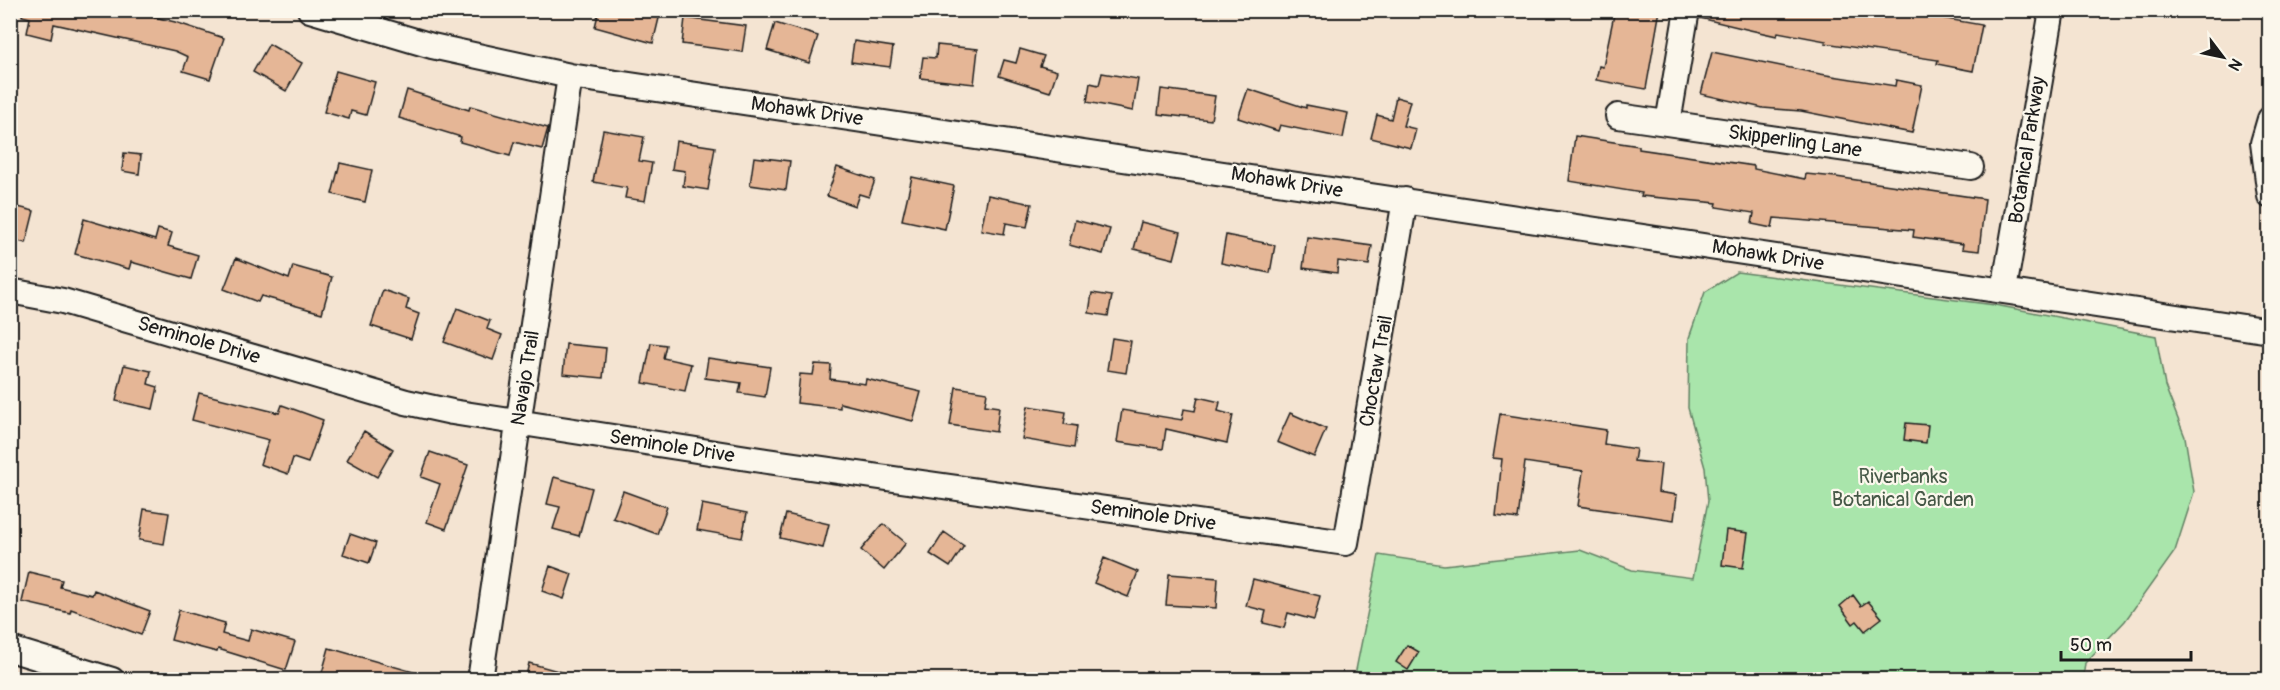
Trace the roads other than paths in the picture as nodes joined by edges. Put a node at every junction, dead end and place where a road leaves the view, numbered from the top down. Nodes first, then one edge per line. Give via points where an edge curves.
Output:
1 (310, 10) edge
2 (1687, 10) edge
3 (2052, 10) edge
4 (570, 76) junction
5 (1618, 116) dead end
6 (2270, 119) edge
7 (1668, 123) junction
8 (1971, 167) dead end
9 (2270, 196) edge
10 (1405, 200) junction
11 (2004, 290) junction
12 (10, 291) edge
13 (2270, 331) edge
14 (518, 421) junction
15 (1346, 543) joint
16 (10, 649) edge
17 (112, 680) edge
18 (480, 680) edge

1 - 4 street, Mohawk Drive via 432,46
2 - 7 street
3 - 11 street, Botanical Parkway
4 - 10 street, Mohawk Drive
4 - 14 street, Navajo Trail
5 - 7 street, Skipperling Lane
6 - 9 street via 2263,142
7 - 8 street, Skipperling Lane
10 - 11 street, Mohawk Drive
10 - 15 street, Choctaw Trail
11 - 13 street, Mohawk Drive
12 - 14 street, Seminole Drive via 63,301 406,402
14 - 15 street, Seminole Drive via 767,461
14 - 18 street, Navajo Trail
16 - 17 street

